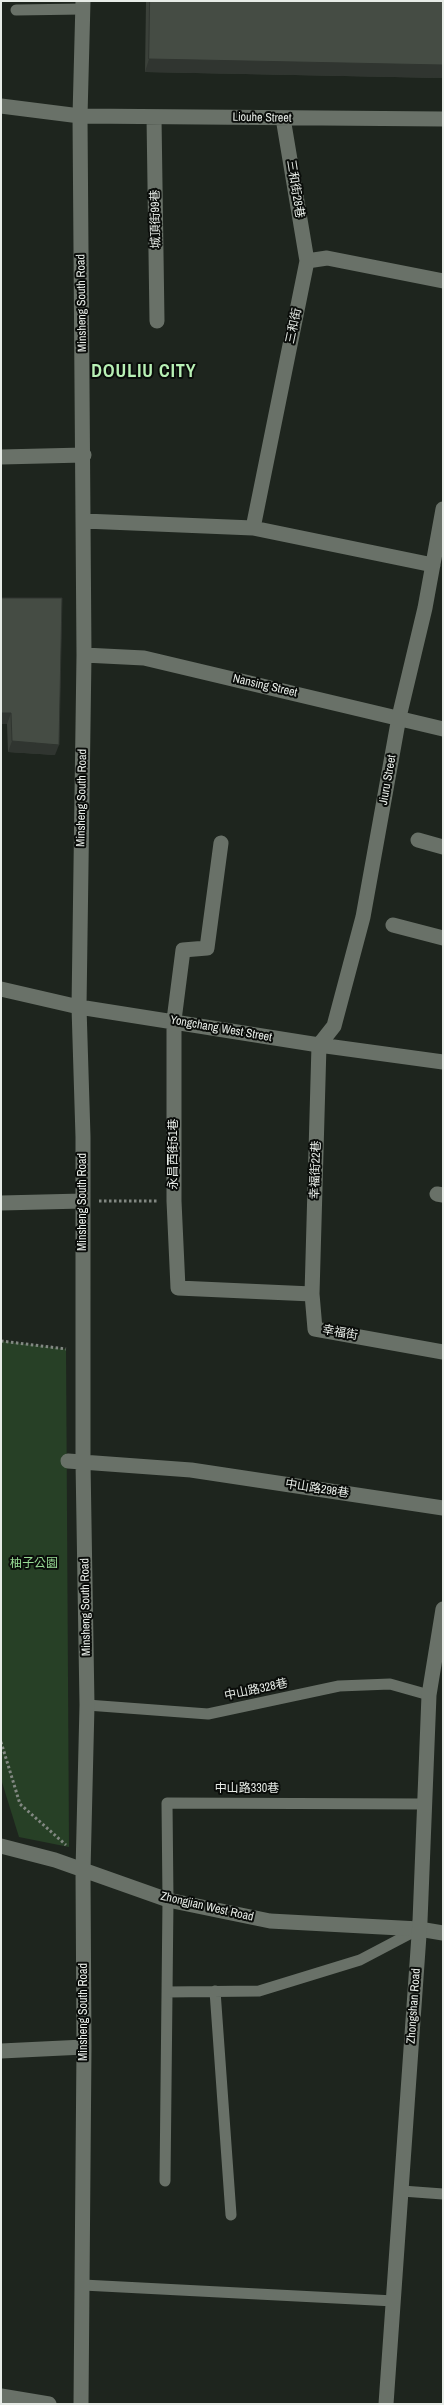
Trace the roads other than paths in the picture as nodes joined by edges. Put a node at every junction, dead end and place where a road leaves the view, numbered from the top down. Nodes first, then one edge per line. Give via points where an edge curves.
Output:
1 (83, 5) edge
2 (16, 10) dead end
3 (1, 106) edge
4 (80, 116) junction
5 (154, 116) junction
6 (283, 118) junction
7 (443, 119) edge
8 (307, 260) junction
9 (443, 281) edge
10 (157, 321) dead end
11 (84, 455) junction
12 (1, 457) edge
13 (443, 509) edge
14 (84, 521) junction
15 (252, 528) junction
16 (433, 565) junction
17 (84, 655) junction
18 (399, 717) junction
19 (443, 728) edge
20 (418, 840) dead end
21 (221, 843) dead end
22 (443, 848) edge
23 (393, 925) dead end
24 (443, 938) edge
25 (1, 989) edge
26 (79, 1007) junction
27 (174, 1020) junction
28 (319, 1045) junction
29 (443, 1062) edge
30 (83, 1201) junction
31 (1, 1203) edge
32 (312, 1294) junction
33 (443, 1352) edge
34 (68, 1461) dead end
35 (83, 1462) junction
36 (443, 1508) edge
37 (443, 1609) edge
38 (429, 1695) junction
39 (87, 1705) junction
40 (424, 1804) junction
41 (1, 1846) edge
42 (83, 1871) junction
43 (168, 1900) junction
44 (419, 1929) junction
45 (443, 1933) edge
46 (167, 1992) junction
47 (215, 1992) junction
48 (84, 2046) junction
49 (1, 2050) edge
50 (166, 2181) dead end
51 (402, 2191) junction
52 (443, 2194) edge
53 (231, 2215) dead end
54 (83, 2285) junction
55 (394, 2301) junction
56 (1, 2396) edge
57 (49, 2404) edge
58 (81, 2404) edge
59 (386, 2404) edge

1 - 2 lane
1 - 4 street, Minsheng South Road
3 - 4 street, Liouhe Street
4 - 5 street, Liouhe Street
4 - 11 street, Minsheng South Road
5 - 6 street, Liouhe Street
5 - 10 street, 城頂街99巷
6 - 7 street, Liouhe Street
6 - 8 street, 三和街28巷
8 - 9 street via 327,258
8 - 15 street, 三和街
11 - 12 street
11 - 14 street, Minsheng South Road
13 - 16 street, Jiuru Street
14 - 15 street
14 - 17 street, Minsheng South Road
15 - 16 street
16 - 18 street, Jiuru Street
17 - 18 street, Nansing Street via 144,658
17 - 26 street, Minsheng South Road
18 - 19 street, Nansing Street
18 - 28 street, Jiuru Street via 363,917 334,1026
20 - 22 street
21 - 27 street, 永昌西街51巷 via 207,948 183,950
23 - 24 street
25 - 26 street, Yongchang West Street
26 - 27 street, Yongchang West Street
26 - 30 street, Minsheng South Road
27 - 28 street, Yongchang West Street
27 - 32 street, 永昌西街51巷 via 174,1201 178,1288
28 - 29 street, Yongchang West Street
28 - 32 street, 幸福街22巷
30 - 31 street
30 - 35 street, Minsheng South Road
32 - 33 street, 幸福街 via 315,1329
34 - 35 street, 中山路298巷
35 - 36 street, 中山路298巷 via 191,1470
35 - 39 street, Minsheng South Road
37 - 38 street, Zhongshan Road
38 - 39 lane, 中山路328巷 via 390,1684 339,1686 208,1714
38 - 40 street, Zhongshan Road
39 - 42 street, Minsheng South Road
40 - 43 lane, 中山路330巷 via 167,1803
40 - 44 street, Zhongshan Road
41 - 42 street, Zhongjian West Road
42 - 43 street, Zhongjian West Road
42 - 48 street, Minsheng South Road
43 - 44 street, Zhongjian West Road via 270,1921
43 - 46 lane
44 - 45 street, Zhongjian West Road
44 - 47 lane via 360,1960 260,1990
44 - 51 street, Zhongshan Road
46 - 47 lane
46 - 50 lane
47 - 53 lane
48 - 49 street
48 - 54 street, Minsheng South Road
51 - 52 lane
51 - 55 street, Zhongshan Road
54 - 55 lane
54 - 58 street, Minsheng South Road
55 - 59 street, Zhongshan Road
56 - 57 street

